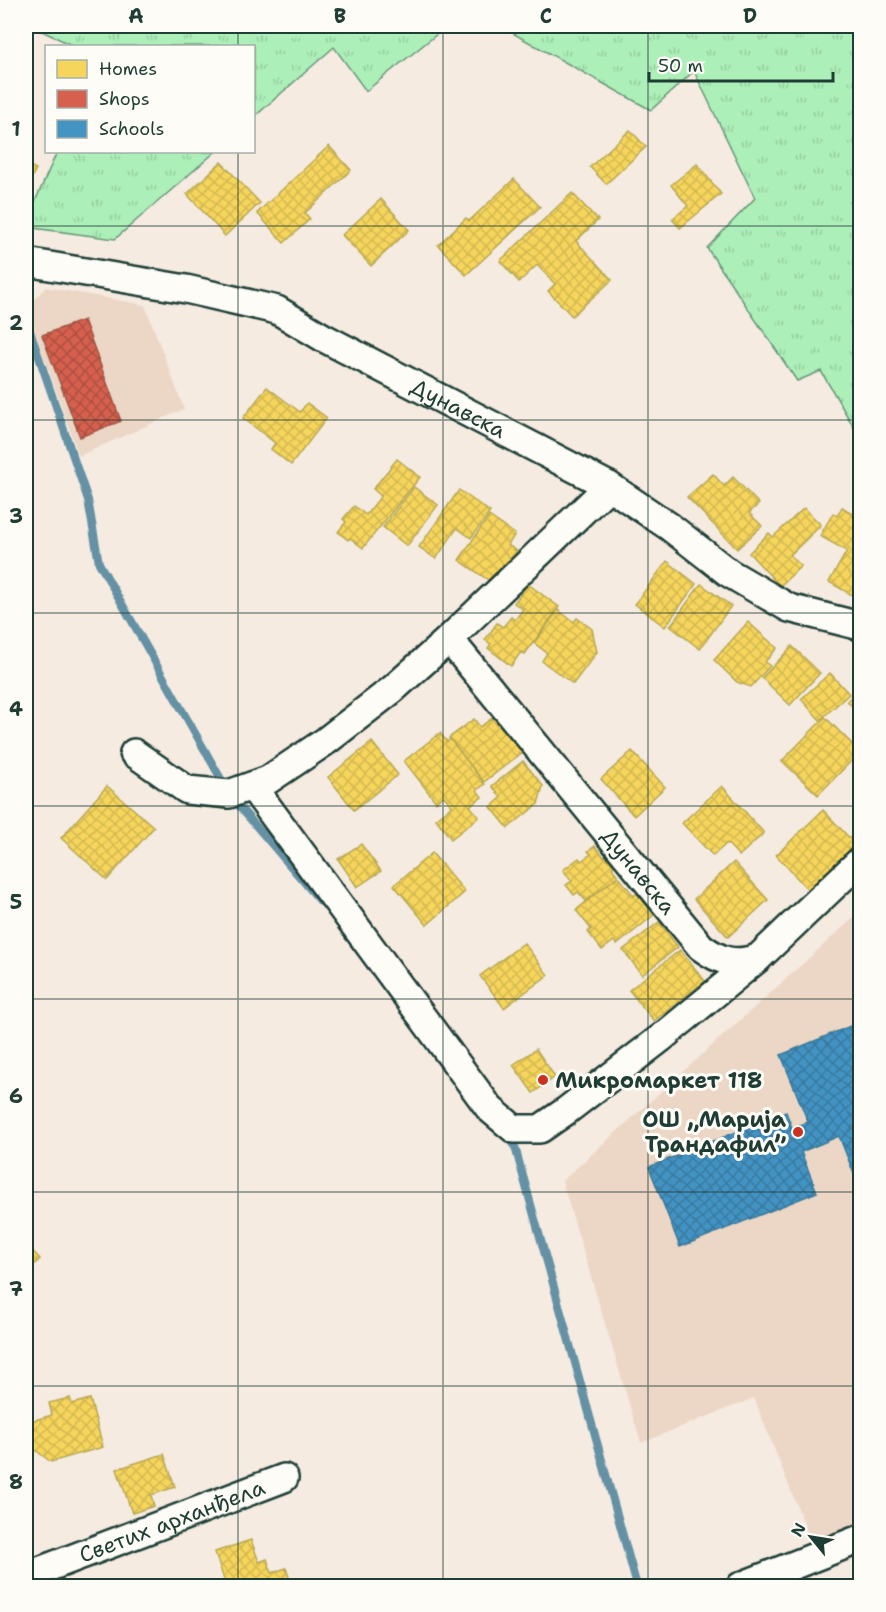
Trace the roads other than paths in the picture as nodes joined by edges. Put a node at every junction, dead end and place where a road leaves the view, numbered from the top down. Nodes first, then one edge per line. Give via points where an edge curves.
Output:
1 (26, 262) edge
2 (609, 486) junction
3 (861, 626) edge
4 (449, 639) junction
5 (134, 753) dead end
6 (252, 786) junction
7 (861, 861) edge
8 (758, 958) junction
9 (284, 1478) dead end
10 (861, 1539) edge
11 (26, 1576) edge
12 (741, 1587) edge

1 - 2 street, Дунавска via 186,289 277,310
2 - 3 street, Дунавска via 729,573 789,608
2 - 4 street
4 - 6 street via 326,741 268,780
4 - 8 street, Дунавска via 701,947 732,962
5 - 6 street via 187,790 229,794
6 - 8 street via 490,1109 514,1129 540,1129 566,1111
7 - 8 street
9 - 11 street, Светих арханђела
10 - 12 street

